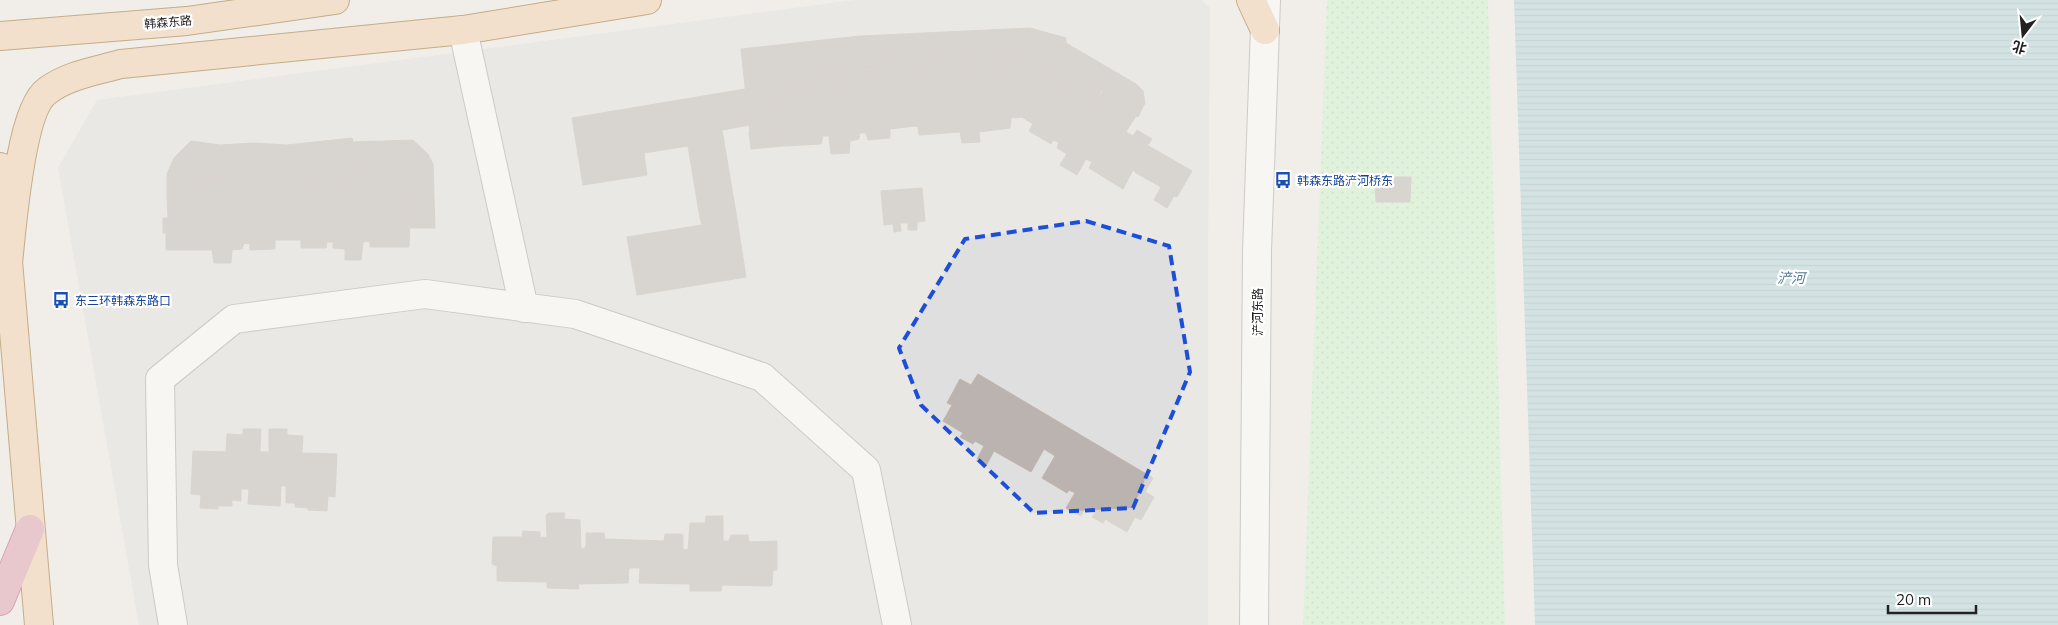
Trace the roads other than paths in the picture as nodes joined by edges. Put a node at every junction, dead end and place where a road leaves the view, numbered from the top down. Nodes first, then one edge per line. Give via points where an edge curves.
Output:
1 (335, 0) edge
2 (647, 0) edge
3 (1251, 0) edge
4 (1266, 0) edge
5 (463, 30) junction
6 (1265, 30) junction
7 (0, 36) edge
8 (0, 167) edge
9 (8, 263) junction
10 (524, 308) junction
11 (30, 529) junction
12 (0, 601) edge
13 (39, 625) edge
14 (173, 625) edge
15 (897, 625) edge
16 (1254, 625) edge

1 - 7 main road, 韩森东路 via 187,21
2 - 5 main road
3 - 6 main road
4 - 6 street, 浐河东路
5 - 9 main road via 121,64 67,79 44,92 32,113 24,140
5 - 10 street
6 - 16 street, 浐河东路 via 1257,251
8 - 9 main road
9 - 11 main road
10 - 14 street via 425,294 234,318 160,379 163,565
10 - 15 street via 575,314 762,377 866,470
11 - 12 highway
11 - 13 main road

